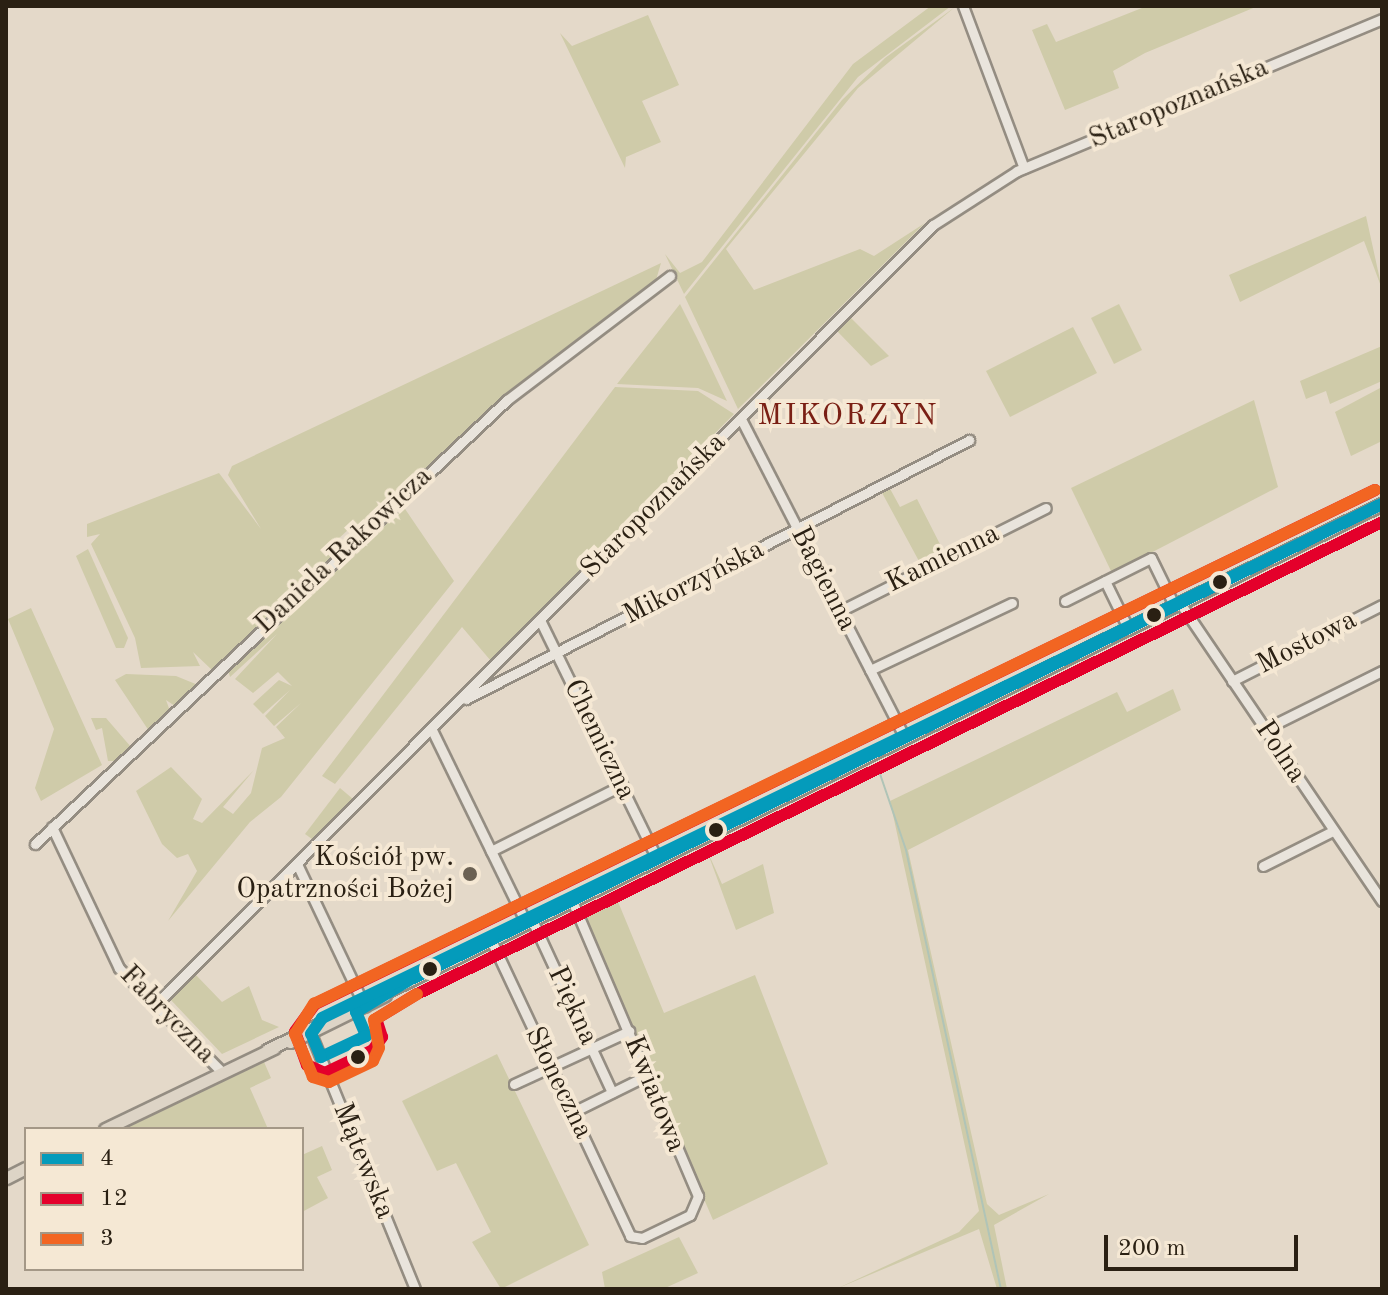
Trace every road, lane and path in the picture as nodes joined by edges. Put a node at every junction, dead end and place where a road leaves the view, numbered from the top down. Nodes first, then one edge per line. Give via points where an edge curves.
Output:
1 (963, 6) edge
2 (1382, 19) edge
3 (1024, 168) junction
4 (670, 276) dead end
5 (741, 419) junction
6 (969, 440) dead end
7 (1382, 504) edge
8 (1046, 508) dead end
9 (798, 529) junction
10 (1105, 581) junction
11 (1065, 601) dead end
12 (1012, 603) dead end
13 (1177, 604) junction
14 (1382, 605) edge
15 (840, 611) junction
16 (540, 620) junction
17 (1128, 628) junction
18 (557, 654) junction
19 (870, 670) junction
20 (1382, 671) edge
21 (1232, 681) junction
22 (483, 685) junction
23 (1265, 729) junction
24 (432, 730) junction
25 (905, 738) junction
26 (622, 785) junction
27 (52, 827) junction
28 (1333, 831) junction
29 (35, 844) dead end
30 (491, 851) junction
31 (657, 859) junction
32 (297, 864) junction
33 (1263, 866) dead end
34 (572, 901) junction
35 (1382, 901) edge
36 (529, 922) junction
37 (491, 940) junction
38 (159, 1001) junction
39 (363, 1003) junction
40 (322, 1018) junction
41 (629, 1031) junction
42 (296, 1032) junction
43 (311, 1034) junction
44 (591, 1048) junction
45 (267, 1050) junction
46 (550, 1067) junction
47 (222, 1072) junction
48 (648, 1075) junction
49 (514, 1084) dead end
50 (612, 1092) junction
51 (573, 1112) junction
52 (109, 1127) edge
53 (24, 1169) edge
54 (6, 1178) edge
55 (625, 1225) joint
56 (415, 1289) edge

1 - 3 street
2 - 3 street, Staropoznańska
3 - 5 street, Staropoznańska via 918,237
4 - 27 street, Daniela Rakowicza via 507,400
5 - 9 street, Bagienna
5 - 16 street, Staropoznańska
6 - 9 street, Mikorzyńska
7 - 13 main road
8 - 15 street, Kamienna
9 - 15 street, Bagienna
9 - 18 street, Mikorzyńska
10 - 11 street
10 - 13 street, Polna via 1151,558
10 - 17 street
12 - 19 street
13 - 17 main road
13 - 21 street, Polna
14 - 21 street, Mostowa
15 - 19 street, Bagienna
16 - 18 street, Chemiczna
16 - 22 street, Staropoznańska
17 - 25 main road
18 - 22 street, Mikorzyńska
18 - 26 street, Chemiczna
19 - 25 street, Bagienna
20 - 23 street
21 - 23 street, Polna
22 - 24 street, Staropoznańska
23 - 28 street, Polna
24 - 30 street, Piękna
24 - 32 street, Staropoznańska
25 - 31 main road
26 - 30 street
26 - 31 street, Chemiczna
27 - 29 street, Daniela Rakowicza
27 - 38 street, Fabryczna via 119,968
28 - 33 street
28 - 35 street, Polna
30 - 36 street, Piękna
31 - 34 main road
32 - 38 street, Staropoznańska
32 - 39 street
34 - 36 main road
34 - 41 street, Kwiatowa
36 - 37 main road
36 - 44 street, Piękna
37 - 39 main road
37 - 46 street, Słoneczna
38 - 47 street, Fabryczna
39 - 40 main road
39 - 43 main road
40 - 42 main road
40 - 43 street
41 - 44 street
41 - 48 street, Kwiatowa
42 - 43 street
42 - 45 main road
43 - 45 main road
43 - 56 street, Mątewska
44 - 46 street
44 - 50 street, Piękna
45 - 47 main road
46 - 49 street
46 - 51 street, Słoneczna
47 - 52 main road
48 - 50 street
48 - 55 street, Kwiatowa via 697,1208 642,1238
50 - 51 street
51 - 55 street, Słoneczna
53 - 54 main road

